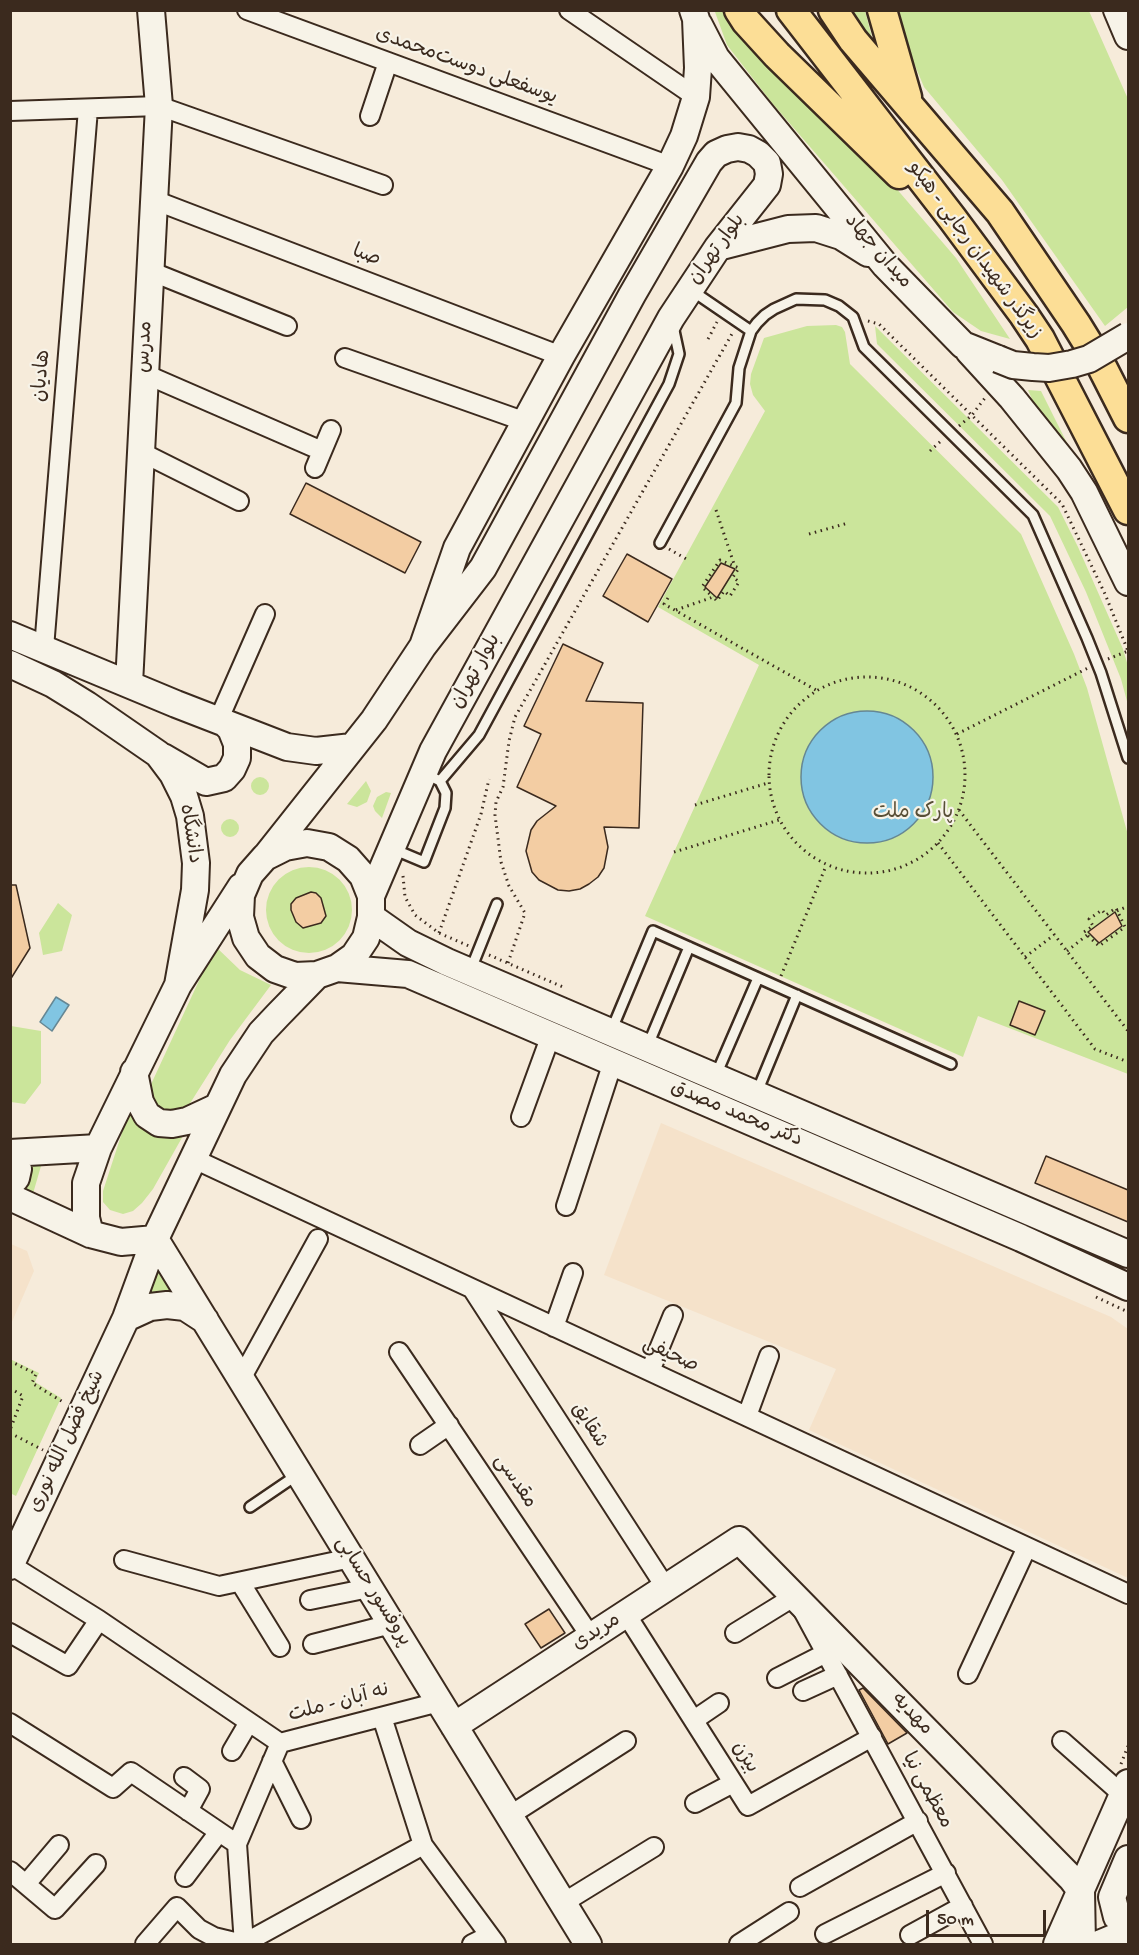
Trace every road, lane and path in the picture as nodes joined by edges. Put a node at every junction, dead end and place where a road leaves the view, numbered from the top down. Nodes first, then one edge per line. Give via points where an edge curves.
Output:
1 (151, 10) edge
2 (247, 10) edge
3 (569, 10) edge
4 (739, 10) edge
5 (791, 10) edge
6 (833, 10) edge
7 (882, 10) edge
8 (695, 13) edge
9 (388, 62) junction
10 (696, 97) junction
11 (910, 105) junction
12 (159, 106) junction
13 (88, 109) junction
14 (10, 111) edge
15 (370, 116) dead end
16 (670, 166) junction
17 (383, 185) dead end
18 (154, 200) junction
19 (952, 218) junction
20 (718, 248) junction
21 (885, 265) junction
22 (150, 271) junction
23 (689, 289) junction
24 (723, 311) junction
25 (853, 317) junction
26 (738, 322) junction
27 (287, 326) dead end
28 (751, 331) junction
29 (1128, 336) edge
30 (708, 339) dead end
31 (561, 356) junction
32 (345, 357) dead end
33 (998, 371) junction
34 (145, 374) junction
35 (972, 415) junction
36 (1128, 418) edge
37 (526, 422) junction
38 (331, 430) dead end
39 (950, 433) junction
40 (930, 451) dead end
41 (141, 452) junction
42 (239, 501) dead end
43 (716, 510) dead end
44 (1128, 510) edge
45 (848, 523) dead end
46 (809, 534) dead end
47 (660, 543) joint
48 (688, 560) dead end
49 (735, 567) junction
50 (1128, 582) edge
51 (713, 597) junction
52 (668, 598) dead end
53 (676, 610) junction
54 (265, 614) dead end
55 (10, 634) edge
56 (423, 646) junction
57 (44, 648) junction
58 (1128, 651) edge
59 (10, 664) edge
60 (1097, 664) junction
61 (129, 684) junction
62 (816, 691) junction
63 (221, 722) junction
64 (957, 734) junction
65 (352, 747) junction
66 (158, 754) junction
67 (1128, 758) edge
68 (432, 777) junction
69 (489, 779) dead end
70 (769, 783) junction
71 (695, 805) dead end
72 (959, 810) junction
73 (780, 820) junction
74 (938, 843) junction
75 (390, 848) junction
76 (674, 852) dead end
77 (257, 865) junction
78 (826, 866) junction
79 (497, 904) dead end
80 (1128, 906) edge
81 (371, 907) junction
82 (1117, 911) junction
83 (439, 933) dead end
84 (1054, 935) junction
85 (1087, 935) junction
86 (689, 947) junction
87 (418, 948) junction
88 (1067, 951) junction
89 (1025, 957) junction
90 (508, 963) dead end
91 (471, 971) junction
92 (327, 972) junction
93 (408, 974) junction
94 (781, 976) dead end
95 (758, 978) junction
96 (178, 985) junction
97 (797, 995) junction
98 (1128, 1031) edge
99 (611, 1032) junction
100 (551, 1035) junction
101 (647, 1047) junction
102 (613, 1062) junction
103 (1128, 1062) edge
104 (951, 1064) dead end
105 (134, 1072) junction
106 (715, 1077) junction
107 (756, 1095) junction
108 (217, 1107) junction
109 (521, 1117) dead end
110 (98, 1148) junction
111 (11, 1153) edge
112 (192, 1158) junction
113 (10, 1184) edge
114 (10, 1197) edge
115 (566, 1206) dead end
116 (90, 1234) junction
117 (155, 1239) junction
118 (318, 1239) dead end
119 (1128, 1254) edge
120 (573, 1273) dead end
121 (1128, 1287) edge
122 (473, 1289) junction
123 (1093, 1295) dead end
124 (1128, 1312) edge
125 (673, 1315) dead end
126 (126, 1318) junction
127 (205, 1320) junction
128 (554, 1327) junction
129 (399, 1352) dead end
130 (769, 1356) dead end
131 (10, 1361) edge
132 (650, 1371) junction
133 (241, 1379) junction
134 (10, 1388) edge
135 (65, 1403) dead end
136 (747, 1416) junction
137 (449, 1425) junction
138 (10, 1432) edge
139 (420, 1445) dead end
140 (60, 1459) junction
141 (299, 1473) junction
142 (249, 1507) dead end
143 (739, 1540) joint
144 (1027, 1547) junction
145 (351, 1558) junction
146 (124, 1560) dead end
147 (11, 1565) edge
148 (240, 1582) junction
149 (369, 1588) junction
150 (666, 1588) junction
151 (1128, 1594) edge
152 (795, 1596) junction
153 (310, 1600) dead end
154 (626, 1614) junction
155 (99, 1620) junction
156 (392, 1624) junction
157 (10, 1633) edge
158 (735, 1633) dead end
159 (591, 1637) junction
160 (313, 1644) dead end
161 (280, 1647) dead end
162 (825, 1653) junction
163 (968, 1674) dead end
164 (838, 1675) junction
165 (777, 1678) dead end
166 (803, 1691) dead end
167 (439, 1702) junction
168 (719, 1703) dead end
169 (382, 1717) junction
170 (694, 1720) junction
171 (249, 1722) junction
172 (10, 1723) edge
173 (454, 1726) junction
174 (872, 1737) junction
175 (626, 1741) dead end
176 (1062, 1741) dead end
177 (280, 1743) junction
178 (232, 1752) dead end
179 (272, 1761) junction
180 (184, 1777) dead end
181 (733, 1783) junction
182 (1126, 1789) edge
183 (695, 1803) dead end
184 (188, 1811) junction
185 (509, 1816) junction
186 (301, 1819) dead end
187 (918, 1821) junction
188 (219, 1832) junction
189 (237, 1844) junction
190 (59, 1845) dead end
191 (423, 1845) junction
192 (654, 1847) dead end
193 (1128, 1860) edge
194 (96, 1864) dead end
195 (10, 1871) edge
196 (946, 1873) junction
197 (185, 1877) dead end
198 (26, 1884) junction
199 (800, 1887) dead end
200 (1081, 1891) junction
201 (562, 1903) junction
202 (963, 1906) junction
203 (789, 1912) dead end
204 (1128, 1926) edge
205 (825, 1934) dead end
206 (910, 1935) dead end
207 (1128, 1937) edge
208 (485, 1942) edge
209 (145, 1944) edge
210 (244, 1944) edge
211 (588, 1944) edge
212 (739, 1944) edge
213 (983, 1944) edge
214 (1057, 1944) edge
215 (1082, 1944) edge
216 (1099, 1944) edge

1 - 12 main road, مدرس
2 - 9 street, یوسفعلی دوست‌محمدی
3 - 10 street
4 - 19 main road via 828,106
5 - 19 main road, زیرگذر شهیدان رجایی - هپکو
6 - 11 main road, زیرگذر شهیدان رجایی - هپکو
7 - 11 main road
8 - 10 main road, بلوار تهران
8 - 21 main road, میدان جهاد via 716,58
9 - 15 street
9 - 16 street, یوسفعلی دوست‌محمدی
10 - 16 main road, بلوار تهران
11 - 36 main road, زیرگذر شهیدان رجایی - هپکو via 1006,221 1076,324
12 - 13 street
12 - 17 street
12 - 18 main road, مدرس
13 - 14 street
13 - 57 street, هادیان
16 - 31 main road, بلوار تهران
18 - 22 main road, مدرس
18 - 31 street, صبا
19 - 44 main road, زیرگذر شهیدان رجایی - هپکو via 1041,339
20 - 21 main road via 788,229 816,228 841,236
20 - 23 main road, بلوار تهران
20 - 56 main road, بلوار تهران via 767,185 766,163 749,149 727,149 710,162 632,295 483,568
21 - 33 main road, میدان جهاد via 963,345
22 - 27 street
22 - 34 main road, مدرس
23 - 24 lane
23 - 68 main road, بلوار تهران via 433,751
24 - 26 lane
24 - 30 path
25 - 28 lane via 825,300 796,299 765,315
25 - 35 path via 879,324
25 - 39 lane via 864,347
26 - 28 lane
26 - 90 path via 516,717 495,815 501,862 525,913
28 - 47 lane via 739,368 736,403
29 - 33 main road, میدان جهاد, bridge via 1089,359 1072,364 1049,368 1013,365
31 - 37 main road, بلوار تهران
32 - 37 street
33 - 35 path
33 - 50 main road via 1084,492
34 - 38 street via 265,425 319,460
34 - 41 main road, مدرس
35 - 39 path
35 - 58 path via 1062,504
37 - 56 main road, بلوار تهران via 457,548
39 - 40 path
39 - 60 lane via 1033,515
41 - 42 street
41 - 61 main road, مدرس
43 - 49 path
45 - 46 path
47 - 48 path
49 - 51 path via 720,561 702,587
49 - 51 path via 739,568 733,578 739,582 730,596 724,591 717,602
51 - 53 path
52 - 53 path via 664,604
53 - 62 path
54 - 63 street
55 - 57 main road
56 - 65 main road, بلوار تهران
57 - 61 main road
58 - 60 path
59 - 66 main road, دانشگاه via 70,695
60 - 64 path
60 - 67 lane
61 - 63 main road
62 - 64 path via 848,678 891,679 918,690 941,709
62 - 70 path via 784,720 772,747
63 - 65 main road via 301,750
63 - 66 main road via 231,729 237,758 224,778 206,782
64 - 72 path via 965,769
65 - 77 main road, بلوار تهران
66 - 96 main road, دانشگاه via 184,796 196,862 195,890
68 - 75 main road, بلوار تهران
68 - 75 lane via 446,793 445,808 424,862
69 - 83 path via 481,814
70 - 71 path
70 - 73 path
72 - 74 path
72 - 84 path
73 - 76 path
73 - 78 path via 803,851
74 - 78 path via 904,867 878,874
74 - 89 path
75 - 81 main road, بلوار تهران
77 - 81 main road via 285,847 307,843 329,847 348,859 363,876
77 - 92 main road via 241,895 240,917 246,938 258,956 275,969 295,976
77 - 96 main road
78 - 94 path
79 - 91 lane
80 - 82 path
81 - 87 main road, دکتر محمد مصدق
81 - 92 main road via 366,938 354,956
82 - 85 path via 1116,908 1106,915 1102,910 1089,919 1093,926 1084,932
82 - 85 path via 1125,927 1099,946
84 - 88 path
84 - 89 path
85 - 88 path
86 - 95 lane
86 - 99 lane via 653,931
86 - 101 lane
87 - 91 main road, دکتر محمد مصدق
87 - 93 main road
88 - 98 path
89 - 103 path via 1095,1050
91 - 99 main road, دکتر محمد مصدق
92 - 93 main road, دکتر محمد مصدق
92 - 108 main road, شیخ فضل الله نوری via 261,1033
93 - 100 main road, دکتر محمد مصدق
95 - 97 lane
95 - 106 lane
96 - 105 main road
97 - 104 lane
97 - 107 lane
99 - 101 main road, دکتر محمد مصدق
100 - 102 main road, دکتر محمد مصدق
100 - 109 street
101 - 106 main road, دکتر محمد مصدق
102 - 115 street
102 - 121 main road, دکتر محمد مصدق
105 - 108 main road via 140,1102 147,1115 159,1123 187,1121
105 - 110 main road
106 - 107 main road, دکتر محمد مصدق
107 - 119 main road, دکتر محمد مصدق
108 - 112 main road, شیخ فضل الله نوری
110 - 111 main road
110 - 116 main road via 86,1183
111 - 113 main road via 18,1169
112 - 117 main road, شیخ فضل الله نوری
112 - 122 street, صحیفی
114 - 116 main road
116 - 117 main road via 121,1242
117 - 126 main road, شیخ فضل الله نوری
117 - 127 main road, پروفسور حسابی
118 - 133 street
120 - 128 street
122 - 128 street, صحیفی
122 - 150 street, شقایق
123 - 124 path
125 - 132 street
126 - 127 main road via 150,1307 166,1305 185,1307
126 - 140 main road, شیخ فضل الله نوری
127 - 133 main road, پروفسور حسابی
128 - 132 street, صحیفی
129 - 137 street, مقدسی
130 - 136 street
131 - 135 path via 36,1374 32,1383
132 - 136 street, صحیفی
133 - 141 main road, پروفسور حسابی
134 - 138 path via 23,1396
136 - 144 street, صحیفی
137 - 139 street
137 - 159 street, مقدسی
138 - 140 path
140 - 147 main road, شیخ فضل الله نوری
141 - 142 lane
141 - 145 main road, پروفسور حسابی
143 - 150 main road, مریدی
143 - 152 main road, مهدیه
144 - 151 street, صحیفی
144 - 163 street
145 - 148 street
145 - 149 main road, پروفسور حسابی
146 - 148 street via 219,1586
147 - 155 street
148 - 161 street
149 - 153 street
149 - 156 main road, پروفسور حسابی
150 - 154 main road, مریدی
152 - 158 street
152 - 162 street, معظمی نیا
152 - 200 main road, مهدیه via 1021,1837
154 - 159 main road, مریدی
154 - 170 street, بیژن
155 - 157 street via 69,1666
155 - 171 street
156 - 160 street
156 - 167 main road, پروفسور حسابی
159 - 173 main road, مریدی
162 - 164 street, معظمی نیا
162 - 165 street
164 - 166 street
164 - 174 street, معظمی نیا
167 - 169 street, نه آبان - ملت
167 - 173 main road, پروفسور حسابی
168 - 170 street
169 - 177 street, نه آبان - ملت
169 - 191 street
170 - 181 street, بیژن
171 - 177 street
171 - 178 street
172 - 184 street via 113,1788 131,1772
173 - 185 main road, پروفسور حسابی
174 - 181 street, بیژن via 748,1806
174 - 187 street, معظمی نیا
175 - 185 street
176 - 182 street
177 - 179 street, نه آبان - ملت
179 - 186 street
179 - 189 street, نه آبان - ملت
180 - 184 street via 200,1789
181 - 183 street
182 - 200 main road
184 - 188 street
185 - 201 main road, پروفسور حسابی
187 - 196 street, معظمی نیا
187 - 199 street
188 - 189 street
188 - 197 street
189 - 210 street, نه آبان - ملت
190 - 198 street
191 - 208 street
191 - 210 street
192 - 201 street
193 - 204 main road via 1112,1897 1117,1917
194 - 198 street via 55,1909
195 - 198 street
196 - 202 street, معظمی نیا
196 - 205 street
200 - 214 main road
200 - 215 main road
201 - 211 main road, پروفسور حسابی
202 - 206 street
202 - 213 street, معظمی نیا
203 - 212 street
207 - 216 main road
209 - 210 street via 177,1907 214,1937

